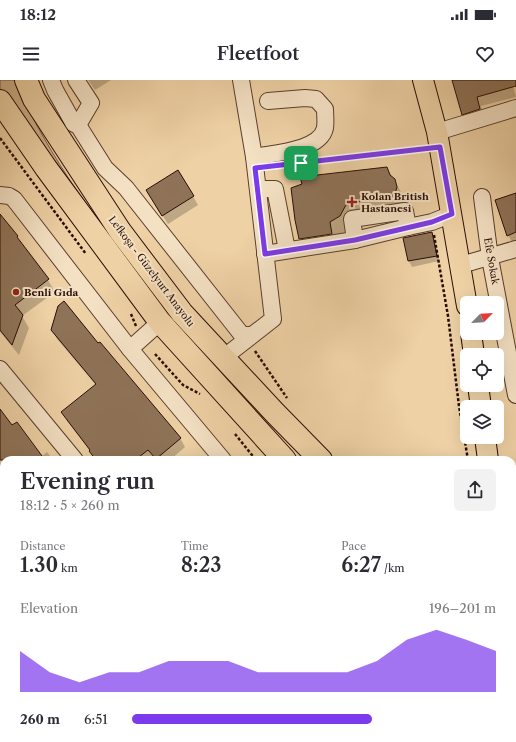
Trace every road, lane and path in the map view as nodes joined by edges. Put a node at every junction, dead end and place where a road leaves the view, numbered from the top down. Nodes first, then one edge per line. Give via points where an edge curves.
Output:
1 (26, 80) edge
2 (51, 80) edge
3 (76, 80) edge
4 (241, 80) edge
5 (423, 80) edge
6 (0, 101) edge
7 (268, 101) dead end
8 (516, 108) edge
9 (78, 125) junction
10 (0, 138) edge
11 (438, 139) junction
12 (254, 157) junction
13 (301, 163) dead end
14 (34, 185) dead end
15 (258, 189) junction
16 (0, 195) edge
17 (482, 197) dead end
18 (452, 214) junction
19 (432, 222) junction
20 (516, 249) edge
21 (287, 250) junction
22 (265, 254) junction
23 (490, 258) junction
24 (460, 265) junction
25 (465, 296) edge
26 (160, 322) junction
27 (250, 337) junction
28 (512, 348) edge
29 (130, 349) junction
30 (223, 358) junction
31 (0, 369) edge
32 (516, 395) edge
33 (290, 402) dead end
34 (486, 444) edge
35 (72, 456) edge
36 (215, 456) edge
37 (281, 456) edge
38 (316, 456) edge
39 (467, 456) edge
40 (487, 456) edge

1 - 30 highway, Lefkoşa - Güzelyurt Anayolu via 34,99 120,231 182,313
2 - 9 street via 74,124
3 - 9 street via 91,103
4 - 12 street
5 - 11 main road
6 - 26 highway via 46,168
7 - 12 street via 316,99 325,109 325,129 318,140 301,148
8 - 11 street
9 - 27 street via 105,168 126,188 242,335
10 - 14 path
11 - 13 path
11 - 18 main road
12 - 15 street
15 - 21 street via 275,189
15 - 22 street
16 - 29 street via 14,199
17 - 23 street, Efe Sokak
18 - 19 street
18 - 24 main road
19 - 21 street via 408,227 405,211 352,219 355,240
19 - 39 path
20 - 23 street
21 - 22 street
22 - 27 street via 273,319
23 - 24 street
23 - 28 street, Efe Sokak
24 - 25 main road
26 - 29 street
26 - 37 highway
27 - 30 street
27 - 33 path
28 - 32 street, Efe Sokak
29 - 36 street
30 - 38 highway, Lefkoşa - Güzelyurt Anayolu
31 - 35 street
34 - 40 main road

